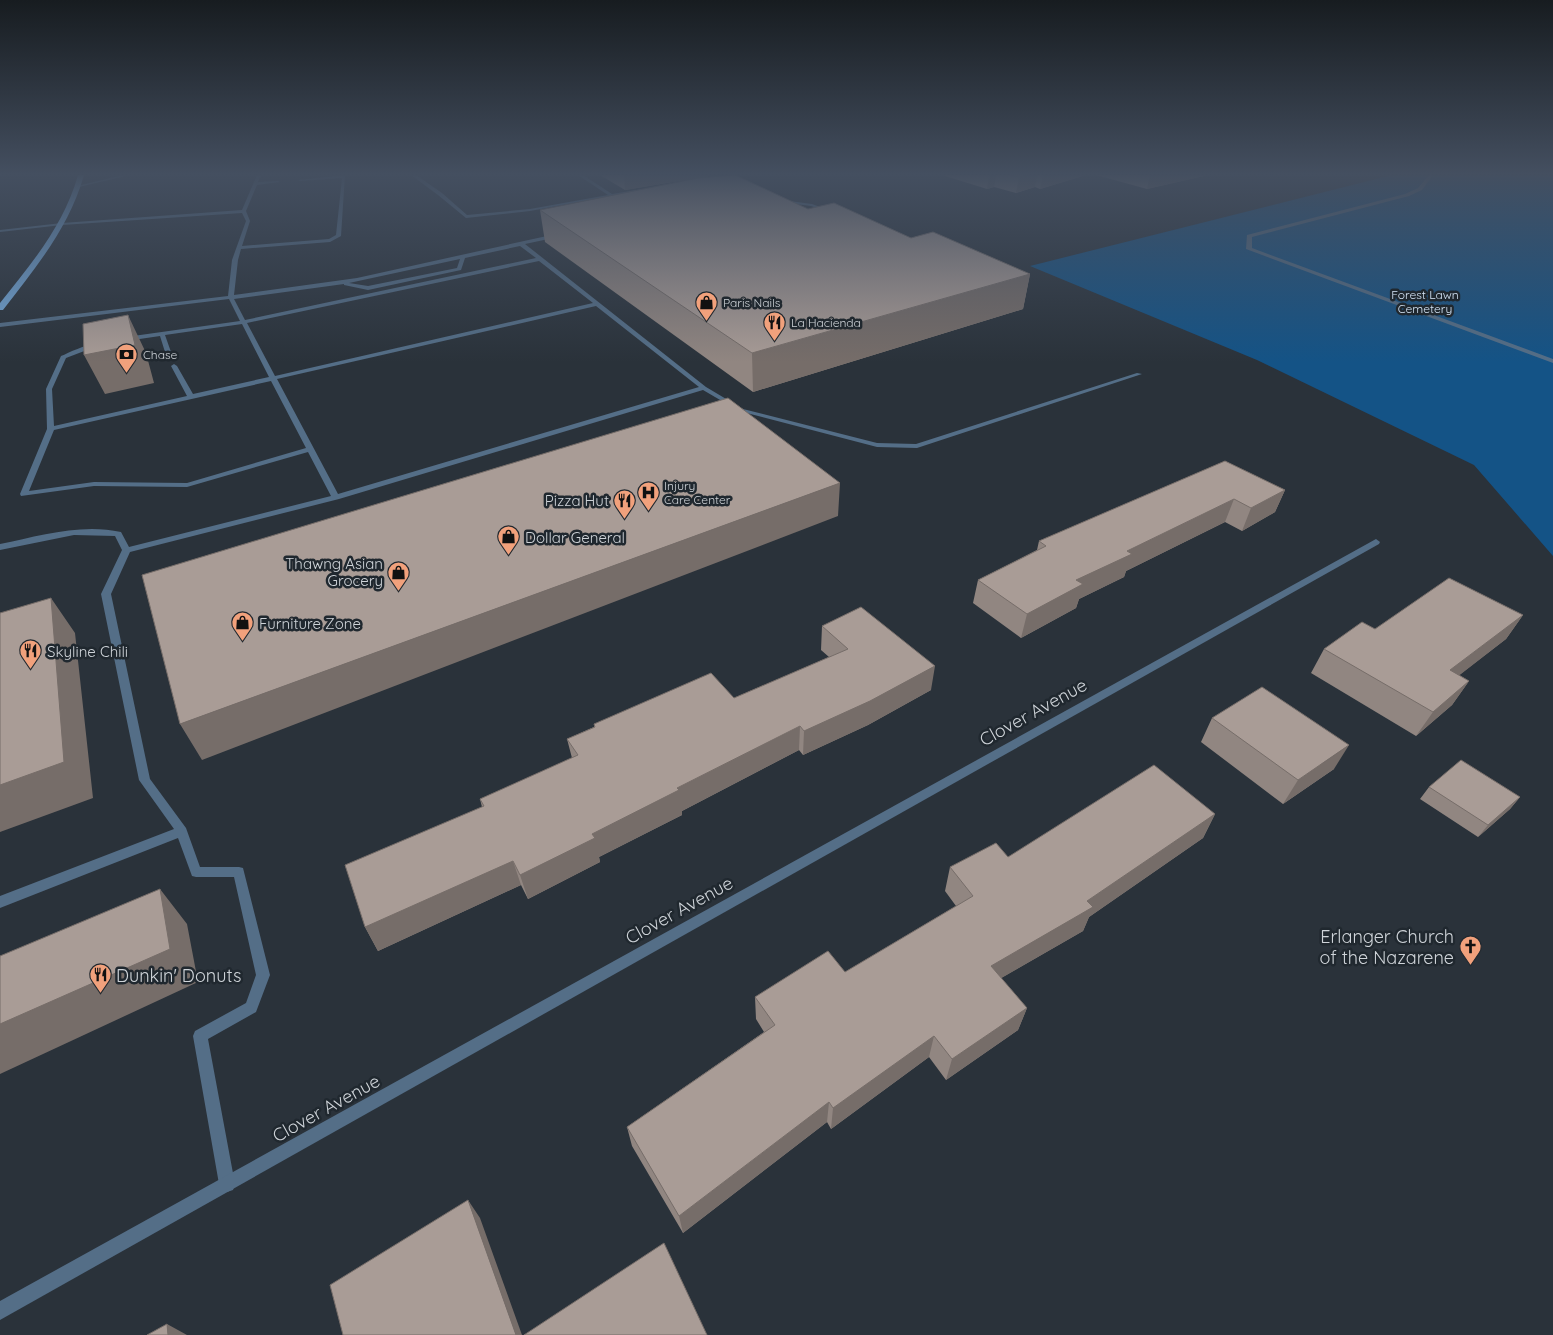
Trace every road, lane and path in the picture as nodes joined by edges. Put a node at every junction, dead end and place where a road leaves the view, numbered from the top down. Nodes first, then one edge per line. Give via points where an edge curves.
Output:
1 (52, 237) edge
2 (243, 237) edge
3 (335, 237) edge
4 (549, 237) edge
5 (1249, 237) edge
6 (521, 244) junction
7 (239, 248) junction
8 (463, 256) junction
9 (541, 259) junction
10 (337, 283) junction
11 (231, 298) junction
12 (598, 304) junction
13 (0, 308) edge
14 (242, 322) junction
15 (0, 325) edge
16 (162, 334) junction
17 (119, 340) edge
18 (103, 344) edge
19 (168, 352) dead end
20 (1553, 361) edge
21 (174, 366) dead end
22 (1139, 374) dead end
23 (272, 379) junction
24 (704, 388) junction
25 (192, 397) junction
26 (51, 429) junction
27 (310, 449) junction
28 (336, 497) junction
29 (1376, 542) dead end
30 (0, 547) edge
31 (126, 550) junction
32 (182, 831) junction
33 (0, 902) edge
34 (227, 1184) junction
35 (0, 1311) edge

1 - 13 main road
2 - 7 street
3 - 7 street
4 - 6 street
5 - 20 street via 1250,249
6 - 8 street
6 - 9 street
7 - 11 street
8 - 10 street
8 - 10 street via 459,269 368,288
9 - 12 street
9 - 14 street
10 - 11 street
11 - 14 street
11 - 15 street
12 - 23 street
12 - 24 street
14 - 16 street
14 - 23 street
16 - 17 street
16 - 19 street
18 - 26 street via 63,357 49,388
21 - 25 street
22 - 24 street via 917,446 877,445 740,410
23 - 25 street
23 - 27 street
24 - 28 street
25 - 26 street
26 - 27 street via 24,494 94,484 187,485
27 - 28 street
28 - 31 street
29 - 34 street, Clover Avenue
30 - 31 street via 52,536 99,531 118,534
31 - 32 street via 106,594 145,780
32 - 33 street
32 - 34 street via 196,872 238,872 263,975 251,1007 200,1036
34 - 35 street, Clover Avenue

